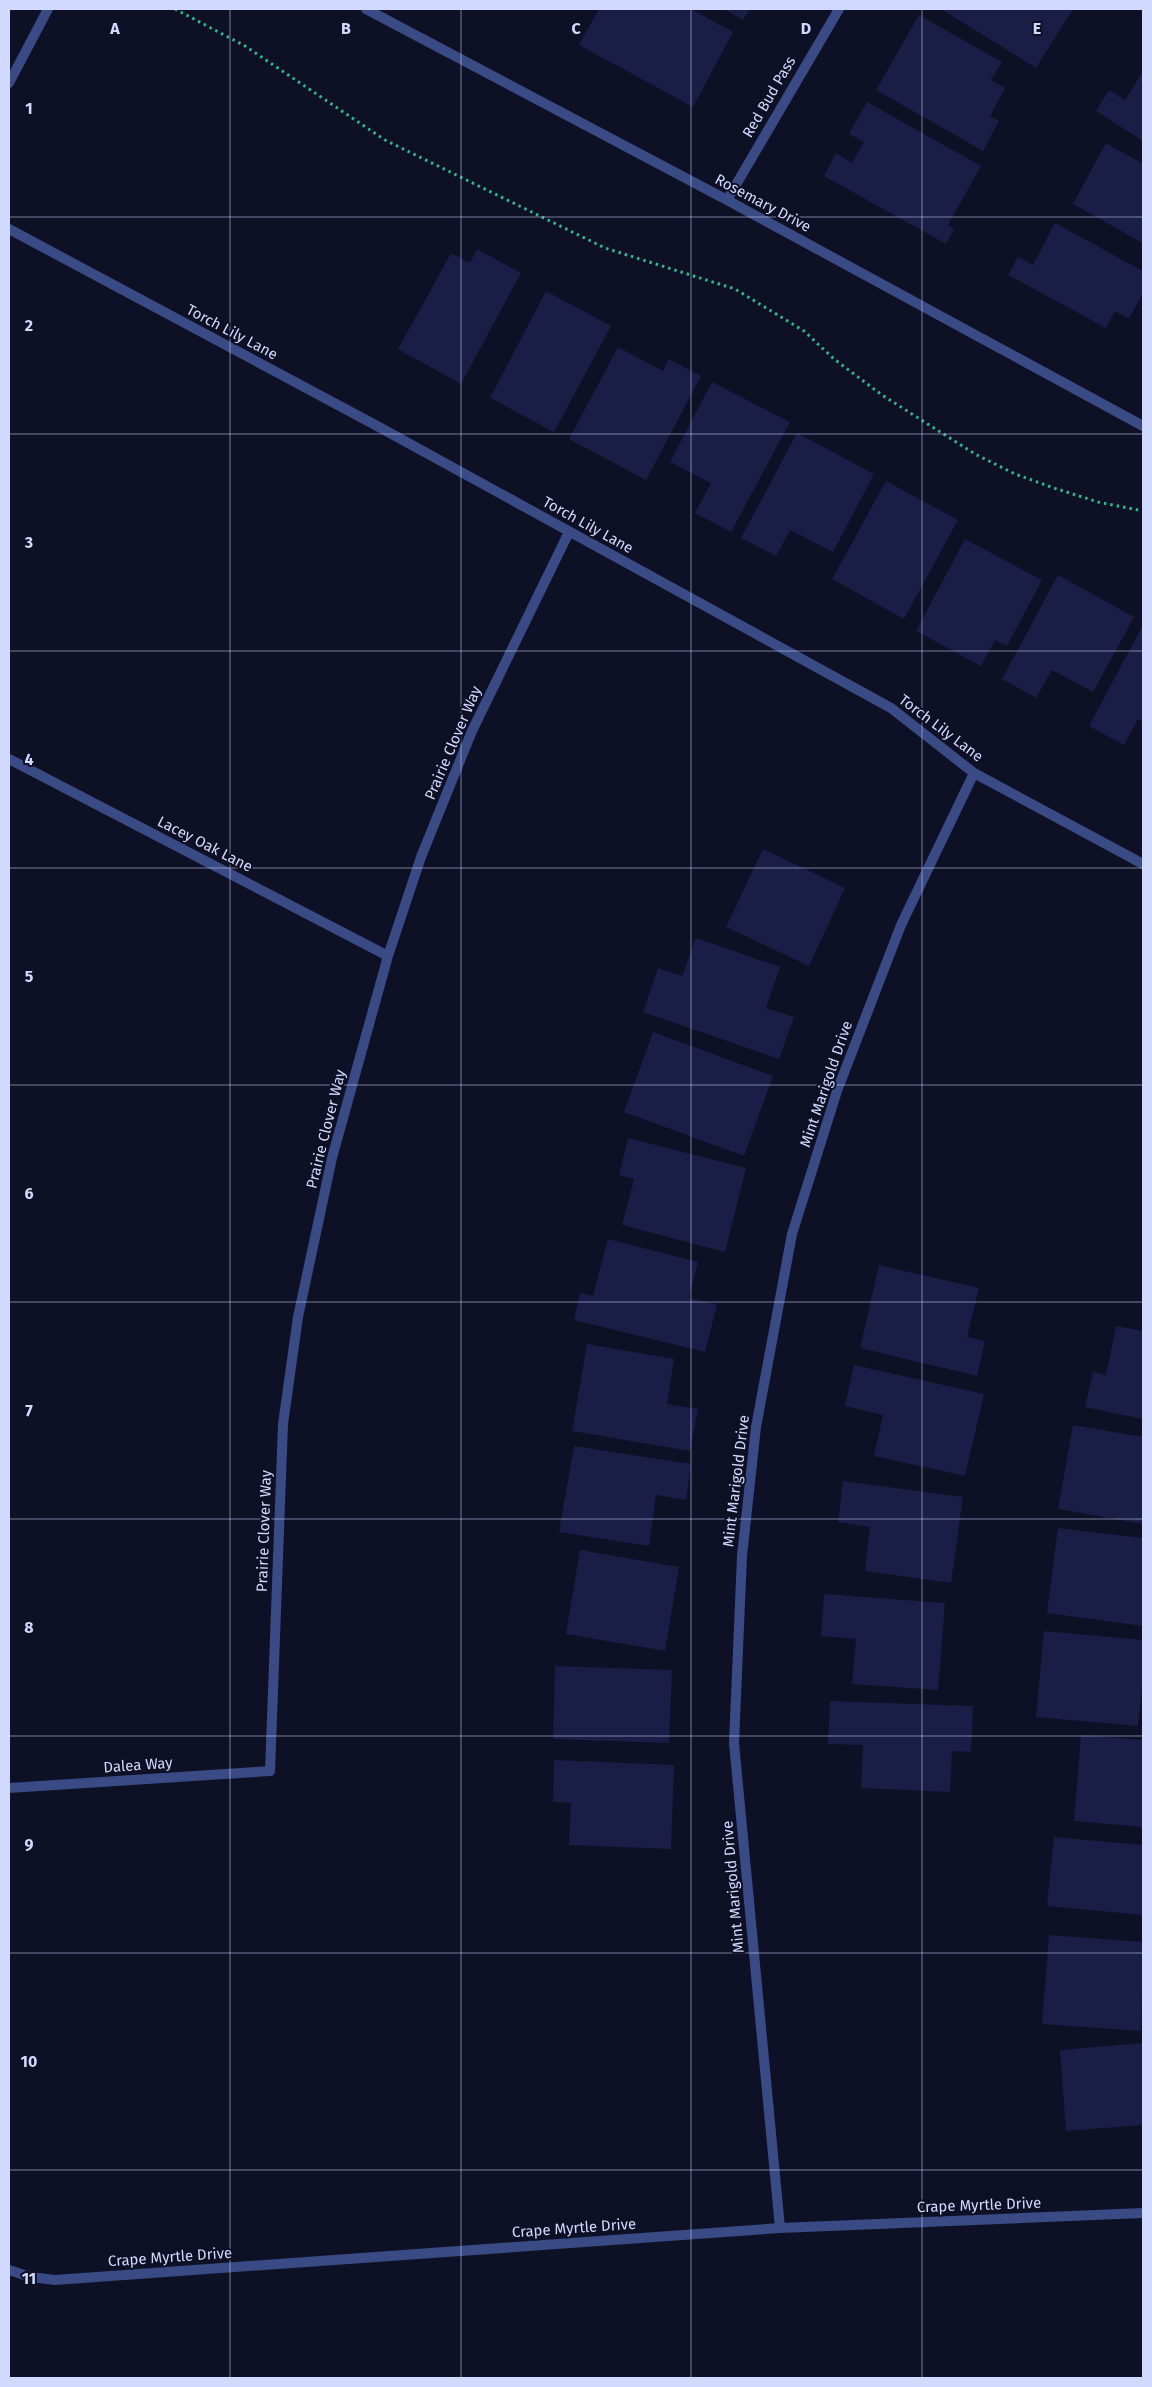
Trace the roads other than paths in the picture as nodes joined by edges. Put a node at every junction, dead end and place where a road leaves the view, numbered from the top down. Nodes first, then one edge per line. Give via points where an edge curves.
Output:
1 (48, 9) edge
2 (366, 9) edge
3 (839, 9) edge
4 (9, 83) edge
5 (728, 200) junction
6 (9, 229) edge
7 (1143, 426) edge
8 (569, 532) junction
9 (9, 759) edge
10 (974, 773) junction
11 (1143, 864) edge
12 (388, 956) junction
13 (270, 1771) joint
14 (9, 1788) edge
15 (1143, 2213) edge
16 (780, 2228) junction
17 (9, 2270) edge

1 - 4 street
2 - 5 street, Rosemary Drive
3 - 5 street, Red Bud Pass
5 - 7 street, Rosemary Drive
6 - 8 street, Torch Lily Lane
8 - 10 street, Torch Lily Lane via 891,708
8 - 12 street, Prairie Clover Way via 472,731 422,856
9 - 12 street, Lacey Oak Lane
10 - 11 street, Torch Lily Lane
10 - 16 street, Mint Marigold Drive via 901,925 837,1091 792,1234 756,1427 742,1556 734,1743
12 - 13 street, Prairie Clover Way via 332,1158 298,1317 283,1424
13 - 14 street, Dalea Way
15 - 16 street, Crape Myrtle Drive
16 - 17 street, Crape Myrtle Drive via 56,2280

